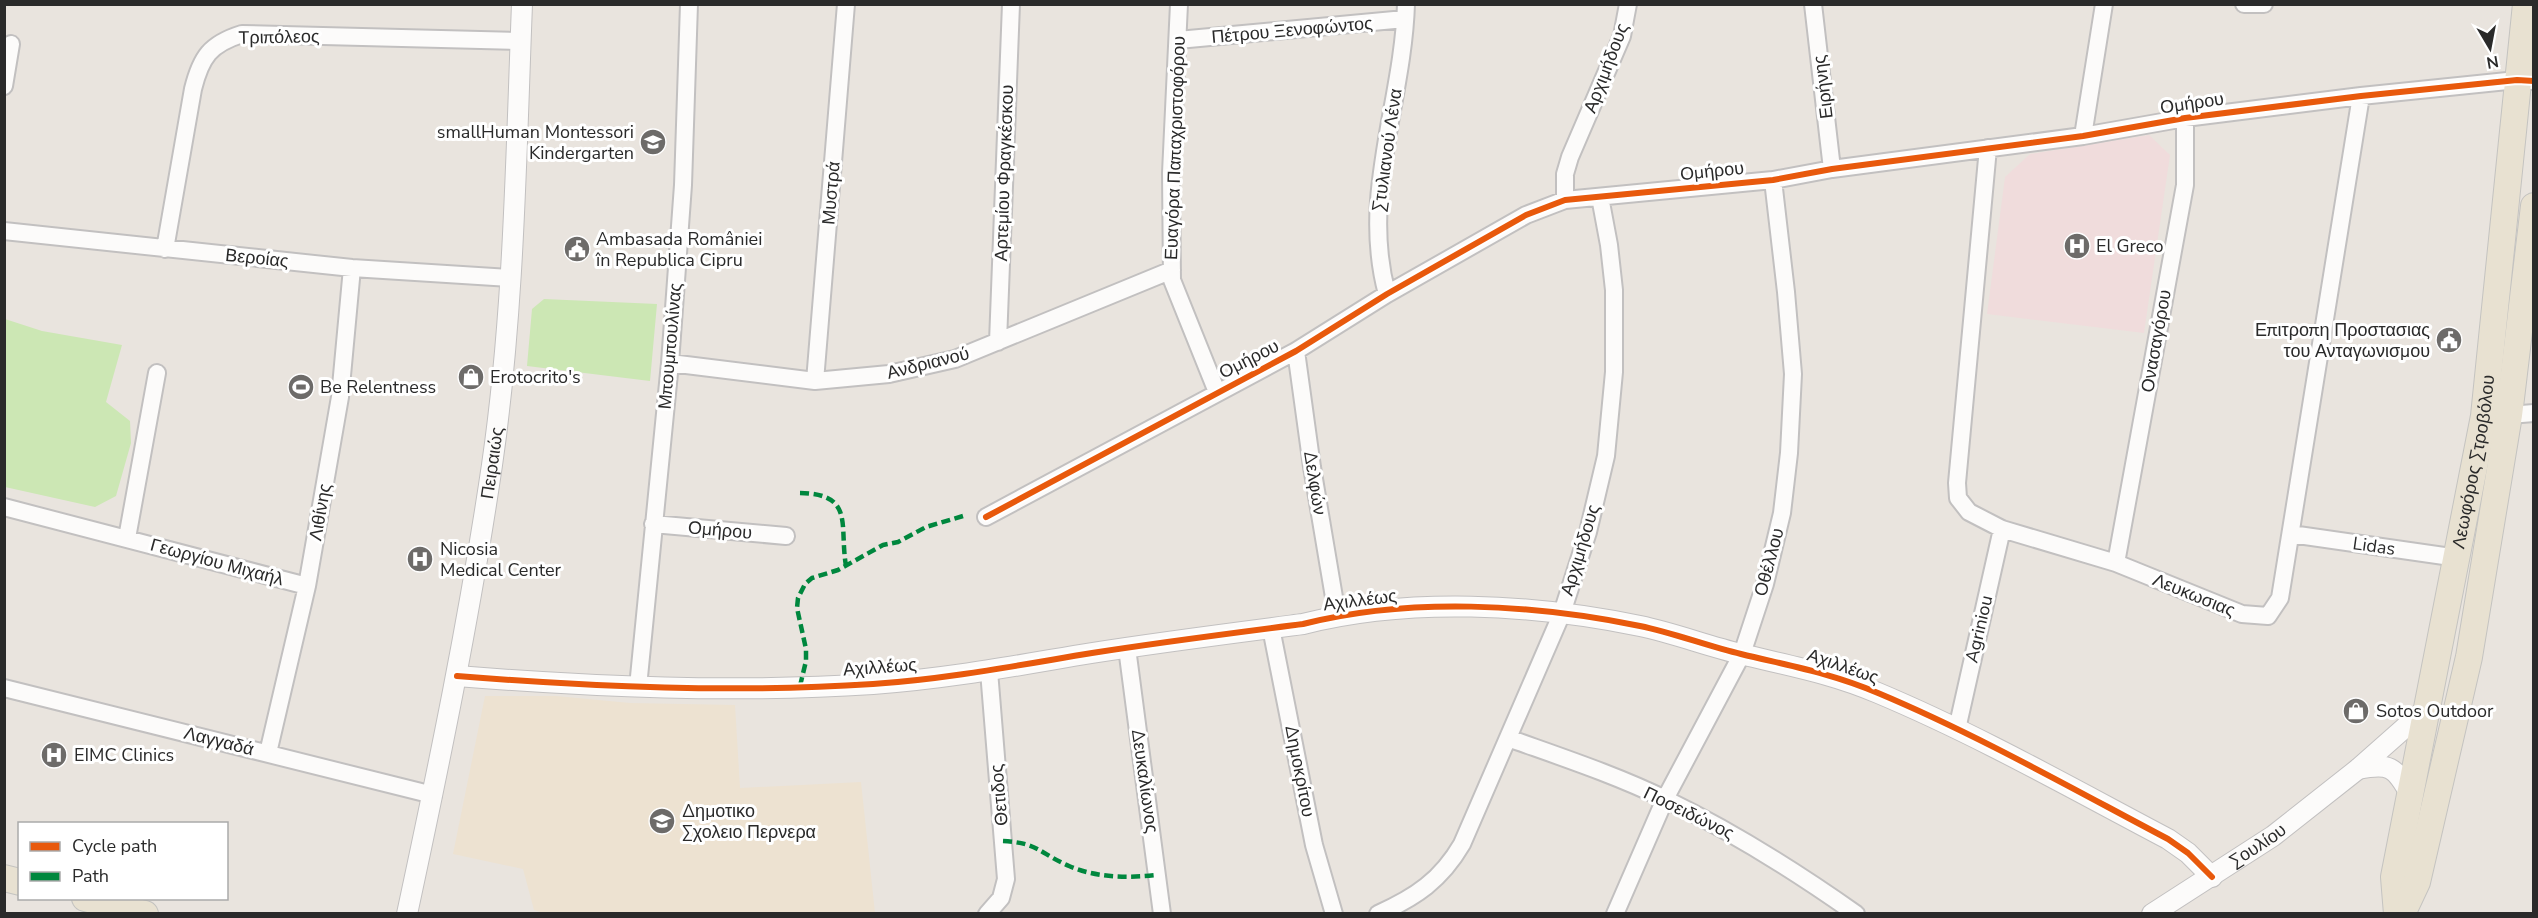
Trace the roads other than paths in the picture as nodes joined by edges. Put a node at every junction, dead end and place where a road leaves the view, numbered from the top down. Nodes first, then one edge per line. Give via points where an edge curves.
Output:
1 (522, 4) edge
2 (689, 4) edge
3 (846, 4) edge
4 (1011, 4) edge
5 (1179, 4) edge
6 (1628, 4) edge
7 (1813, 4) edge
8 (2104, 4) edge
9 (2244, 4) edge
10 (2264, 4) edge
11 (2526, 4) edge
12 (1406, 12) edge
13 (1178, 40) junction
14 (520, 41) junction
15 (11, 45) dead end
16 (2525, 81) edge
17 (4, 87) edge
18 (2361, 96) junction
19 (2186, 118) junction
20 (2083, 135) junction
21 (1988, 148) junction
22 (1832, 169) junction
23 (1773, 180) junction
24 (1600, 197) junction
25 (1565, 200) junction
26 (2534, 206) edge
27 (4, 231) edge
28 (165, 249) junction
29 (352, 268) junction
30 (1172, 270) junction
31 (510, 278) junction
32 (1387, 294) junction
33 (998, 342) junction
34 (1296, 351) junction
35 (670, 363) junction
36 (157, 373) dead end
37 (815, 381) junction
38 (1216, 392) junction
39 (2521, 414) edge
40 (4, 507) edge
41 (986, 517) dead end
42 (653, 524) junction
43 (2002, 529) junction
44 (2290, 534) junction
45 (786, 536) dead end
46 (127, 538) junction
47 (2458, 558) junction
48 (2116, 564) junction
49 (307, 585) junction
50 (1562, 613) junction
51 (1337, 615) junction
52 (1270, 628) junction
53 (1127, 648) junction
54 (1742, 654) junction
55 (989, 671) junction
56 (457, 676) junction
57 (638, 687) junction
58 (4, 688) edge
59 (2427, 708) junction
60 (1957, 729) junction
61 (1508, 738) junction
62 (268, 753) junction
63 (2358, 769) junction
64 (2409, 794) junction
65 (433, 795) junction
66 (1665, 799) junction
67 (2212, 877) junction
68 (92, 900) edge
69 (145, 914) edge
70 (407, 914) edge
71 (987, 914) edge
72 (1162, 914) edge
73 (1334, 914) edge
74 (1378, 914) edge
75 (1615, 914) edge
76 (1856, 914) edge
77 (2152, 914) edge
78 (2397, 914) edge
79 (2402, 914) edge

1 - 14 street, Πειραιώς
2 - 35 street, Μπουμπουλίνας via 683,185
3 - 37 street, Μυστρά
4 - 33 street, Αρτεμίου Φραγκέσκου
5 - 13 street, Ευαγόρα Παπαχριστοφόρου
6 - 25 street, Αρχιμήδους via 1622,36 1570,157 1565,174
7 - 22 street, Ειρήνης
8 - 20 street
9 - 10 street
11 - 16 main road, Λεωφόρος Στροβόλου
12 - 13 street, Πέτρου Ξενοφώντος
12 - 32 street, Στυλιανού Λένα via 1379,187 1379,264
13 - 30 street, Ευαγόρα Παπαχριστοφόρου via 1171,173
14 - 28 street, Τριπόλεος via 242,34 212,47 197,72 193,89
14 - 31 street, Πειραιώς
15 - 17 street
16 - 18 street, Ομήρου
16 - 47 main road, Λεωφόρος Στροβόλου via 2484,416
18 - 19 street, Ομήρου
18 - 44 street, Λευκωσιας
19 - 20 street, Ομήρου
19 - 48 street, Ονασαγόρου via 2185,186
20 - 21 street, Ομήρου
21 - 22 street, Ομήρου
21 - 43 street, Λευκωσιας via 1957,483 1958,498 1969,512
22 - 23 street, Ομήρου
23 - 24 street, Ομήρου
23 - 54 street, Οθέλλου via 1792,374 1789,453 1782,513 1765,584
24 - 25 street, Ομήρου
24 - 50 street, Αρχιμήδους via 1614,290 1613,382 1606,456 1588,532
25 - 32 street, Ομήρου via 1526,215
26 - 39 main road, Λεωφόρος Στροβόλου
27 - 28 street, Βεροίας
28 - 29 street, Βεροίας
29 - 31 street, Βεροίας
29 - 49 street, Λιθίνης via 340,397
30 - 33 street, Ανδριανού
30 - 38 street, Ευαγόρα Παπαχριστοφόρου via 1172,280
31 - 56 street, Πειραιώς via 492,465
32 - 34 street, Ομήρου
33 - 37 street, Ανδριανού via 955,359 889,374
34 - 38 street, Ομήρου
34 - 51 street, Δελφών
35 - 37 street, Ανδριανού
35 - 42 street, Μπουμπουλίνας
36 - 46 street, Γεωργίου Μιχαήλ
38 - 41 street, Ομήρου
39 - 79 main road, Λεωφόρος Στροβόλου via 2417,882
40 - 46 street, Γεωργίου Μιχαήλ
42 - 45 street, Ομήρου
42 - 57 street, Μπουμπουλίνας
43 - 48 street, Λευκωσιας
43 - 60 street, Agriniou
44 - 47 street, Lidas
44 - 48 street, Λευκωσιας via 2280,598 2268,616 2242,614
46 - 49 street, Γεωργίου Μιχαήλ
47 - 59 main road, Λεωφόρος Στροβόλου
49 - 62 street, Λιθίνης
50 - 51 street, Αχιλλέως via 1483,607
50 - 54 street, Αχιλλέως via 1641,626
50 - 61 street, Αρχιμήδους
51 - 52 street, Αχιλλέως
52 - 53 street, Αχιλλέως
52 - 73 street, Δημοκρίτου via 1314,845
53 - 55 street, Αχιλλέως
53 - 72 street, Δευκαλίωνος
54 - 60 street, Αχιλλέως via 1831,675
54 - 66 street, Οθέλλου
55 - 57 street, Αχιλλέως via 873,684
55 - 71 street, Θετιδος via 1006,879 1001,898
56 - 57 street, Αχιλλέως
56 - 65 street, Πειραιώς
58 - 62 street, Λαγγαδά
59 - 63 street, Σουλίου
59 - 64 main road, Λεωφόρος Στροβόλου
60 - 67 street, Αχιλλέως via 2169,839
61 - 66 street, Ποσειδώνος
61 - 74 street, Αρχιμήδους via 1449,866 1432,884
62 - 65 street, Λαγγαδά
63 - 64 street via 2377,765 2392,768
63 - 67 street, Σουλίου via 2273,836
64 - 78 main road, Λεωφόρος Στροβόλου via 2394,878
65 - 70 street, Πειραιώς
66 - 75 street, Οθέλλου
66 - 76 street, Ποσειδώνος via 1724,829
67 - 77 street, Σουλίου
68 - 69 main road

